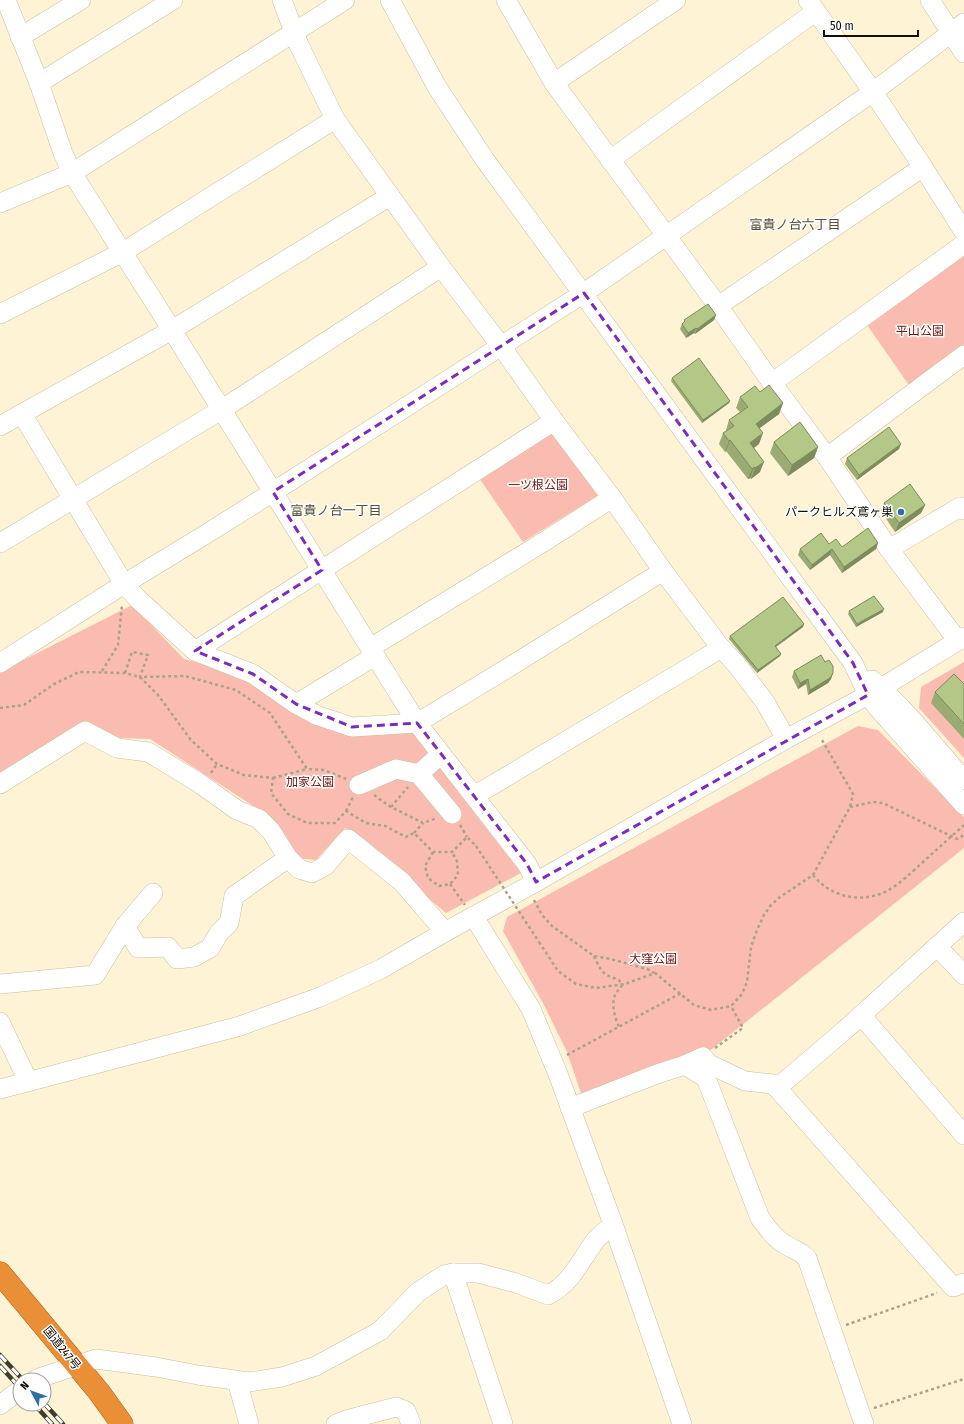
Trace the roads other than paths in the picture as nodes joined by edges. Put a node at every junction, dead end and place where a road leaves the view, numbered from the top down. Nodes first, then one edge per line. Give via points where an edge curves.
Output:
1 (6, 0) edge
2 (81, 0) edge
3 (174, 0) edge
4 (282, 0) edge
5 (345, 0) edge
6 (390, 0) edge
7 (676, 0) edge
8 (930, 0) edge
9 (510, 2) edge
10 (812, 6) edge
11 (957, 28) edge
12 (294, 32) junction
13 (20, 37) junction
14 (964, 53) edge
15 (39, 83) junction
16 (554, 83) junction
17 (873, 92) junction
18 (335, 119) junction
19 (610, 160) junction
20 (923, 167) junction
21 (72, 173) junction
22 (390, 196) junction
23 (0, 203) edge
24 (964, 232) edge
25 (666, 236) junction
26 (964, 244) edge
27 (123, 252) junction
28 (441, 267) junction
29 (584, 294) junction
30 (718, 306) junction
31 (0, 314) edge
32 (172, 330) junction
33 (501, 346) junction
34 (964, 355) edge
35 (772, 383) junction
36 (221, 410) junction
37 (22, 414) junction
38 (554, 421) junction
39 (0, 426) edge
40 (827, 457) junction
41 (273, 492) junction
42 (612, 498) junction
43 (73, 500) junction
44 (964, 510) edge
45 (0, 543) edge
46 (889, 549) junction
47 (322, 570) junction
48 (663, 571) junction
49 (126, 586) junction
50 (961, 639) edge
51 (721, 648) junction
52 (195, 651) junction
53 (373, 652) junction
54 (0, 663) edge
55 (875, 692) junction
56 (296, 704) junction
57 (416, 723) junction
58 (786, 739) junction
59 (441, 754) junction
60 (419, 774) junction
61 (964, 780) edge
62 (0, 784) edge
63 (359, 785) road end
64 (474, 796) junction
65 (964, 805) edge
66 (452, 814) road end
67 (288, 858) junction
68 (535, 891) junction
69 (153, 893) dead end
70 (474, 917) junction
71 (964, 922) edge
72 (125, 926) junction
73 (445, 932) junction
74 (937, 946) junction
75 (964, 975) edge
76 (0, 984) edge
77 (861, 1015) junction
78 (0, 1022) edge
79 (685, 1065) junction
80 (15, 1085) edge
81 (777, 1088) junction
82 (570, 1108) junction
83 (964, 1135) edge
84 (613, 1224) junction
85 (0, 1273) edge
86 (453, 1273) junction
87 (958, 1285) edge
88 (76, 1365) junction
89 (52, 1374) edge
90 (237, 1381) junction
91 (12, 1396) edge
92 (0, 1405) edge
93 (862, 1418) edge
94 (122, 1424) edge
95 (249, 1424) edge
96 (336, 1424) edge
97 (411, 1424) edge
98 (504, 1424) edge
99 (682, 1424) edge

1 - 13 street
2 - 13 street
3 - 15 street
4 - 12 street
5 - 12 street
6 - 29 street via 437,87 485,160
7 - 16 street
8 - 11 street
9 - 16 street
10 - 17 street
10 - 19 street
11 - 14 street
11 - 17 street
12 - 18 street via 298,46
12 - 21 street
13 - 15 street
15 - 21 street
16 - 19 street
17 - 20 street
17 - 25 street
18 - 22 street
18 - 27 street
19 - 25 street
20 - 24 street
20 - 30 street
21 - 23 street
21 - 27 street
22 - 28 street
22 - 32 street
25 - 29 street
25 - 30 street
26 - 35 street
27 - 31 street
27 - 32 street
28 - 33 street
28 - 36 street
29 - 33 street
29 - 55 street
30 - 35 street
32 - 36 street
32 - 37 street
33 - 38 street
33 - 41 street
34 - 40 street
35 - 40 street
36 - 41 street
36 - 43 street
37 - 39 street
37 - 43 street
38 - 42 street
38 - 47 street
40 - 46 street
41 - 47 street
41 - 49 street
42 - 48 street
42 - 53 street
43 - 45 street
43 - 49 street
44 - 46 street via 960,508
46 - 50 street
47 - 52 street
47 - 53 street
48 - 51 street
48 - 57 street
49 - 52 street
49 - 54 street
50 - 55 street
51 - 58 street via 765,702
51 - 64 street
52 - 56 street via 253,674
53 - 56 street
53 - 57 street
55 - 58 street
55 - 61 street
55 - 65 street
56 - 57 street via 316,715 352,727
57 - 59 street
58 - 68 street
59 - 60 street
59 - 64 street
60 - 63 street via 396,769
60 - 66 street
62 - 67 street via 85,731 117,748 148,752 237,810 259,818 271,831
64 - 68 street via 527,864
67 - 72 street via 234,896 229,923 210,948 194,957 177,959 168,947 138,948
67 - 73 street via 299,869 312,873 325,866 348,839 402,882
68 - 70 street
69 - 72 street
70 - 73 street
70 - 82 street via 531,1009
71 - 74 street
72 - 76 street via 95,975
73 - 80 street via 381,970 320,997 240,1026
74 - 75 street
74 - 77 street
77 - 81 street
77 - 83 street
78 - 80 street
79 - 81 street via 704,1057 709,1064 745,1081 773,1084
79 - 82 street
79 - 93 street via 706,1078 760,1218 780,1241 808,1258
81 - 87 street
82 - 84 street
84 - 86 street via 596,1240 567,1282 548,1295 478,1273
84 - 99 street
85 - 88 highway, 国道247号
86 - 90 street via 444,1275 418,1292 380,1331 316,1366 282,1377 249,1382
86 - 98 street
88 - 89 street
88 - 90 street via 96,1359
88 - 94 highway, 国道247号
90 - 95 street
91 - 92 street
96 - 97 street via 396,1407 406,1411

